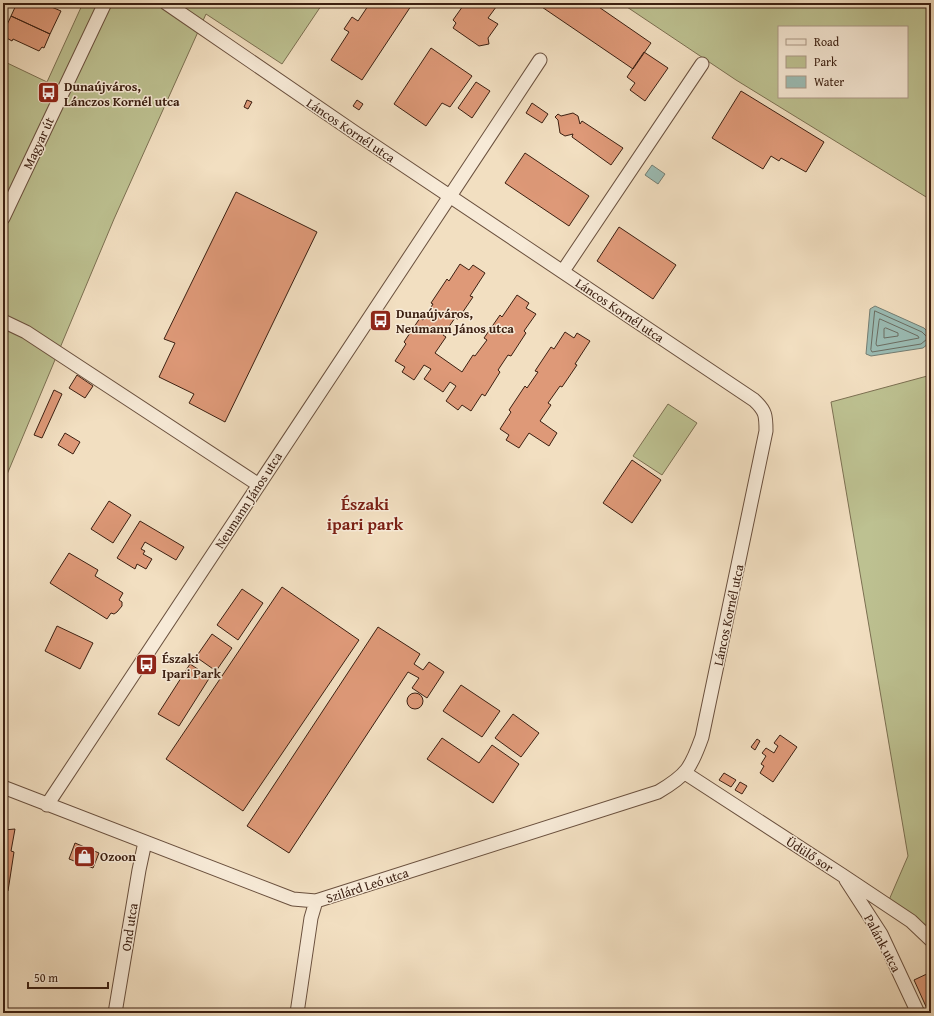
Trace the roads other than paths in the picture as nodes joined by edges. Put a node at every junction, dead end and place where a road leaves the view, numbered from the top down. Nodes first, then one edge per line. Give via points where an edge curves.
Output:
1 (106, 3) edge
2 (166, 3) edge
3 (540, 60) dead end
4 (702, 64) dead end
5 (450, 196) junction
6 (3, 218) edge
7 (563, 271) junction
8 (3, 321) edge
9 (259, 485) junction
10 (685, 773) junction
11 (3, 787) edge
12 (47, 805) junction
13 (145, 842) junction
14 (842, 875) junction
15 (316, 901) junction
16 (931, 940) edge
17 (115, 1013) edge
18 (297, 1013) edge
19 (918, 1013) edge

1 - 6 street, Magyar út
2 - 5 street, Láncos Kornél utca
3 - 5 street, Neumann János utca
4 - 7 street
5 - 7 street, Láncos Kornél utca
5 - 9 street, Neumann János utca
7 - 10 street, Láncos Kornél utca via 754,400 763,409 766,417 766,431 702,737
8 - 9 street via 26,332
9 - 12 street, Neumann János utca
10 - 14 street, Üdülő sor
10 - 15 street, Szilárd Leó utca via 652,794
11 - 12 street, Szilárd Leó utca
12 - 13 street, Szilárd Leó utca
13 - 15 street, Szilárd Leó utca via 293,899
13 - 17 street, Ond utca
14 - 16 street, Üdülő sor via 911,921
14 - 19 street, Palánk utca via 881,934
15 - 18 street via 311,918

